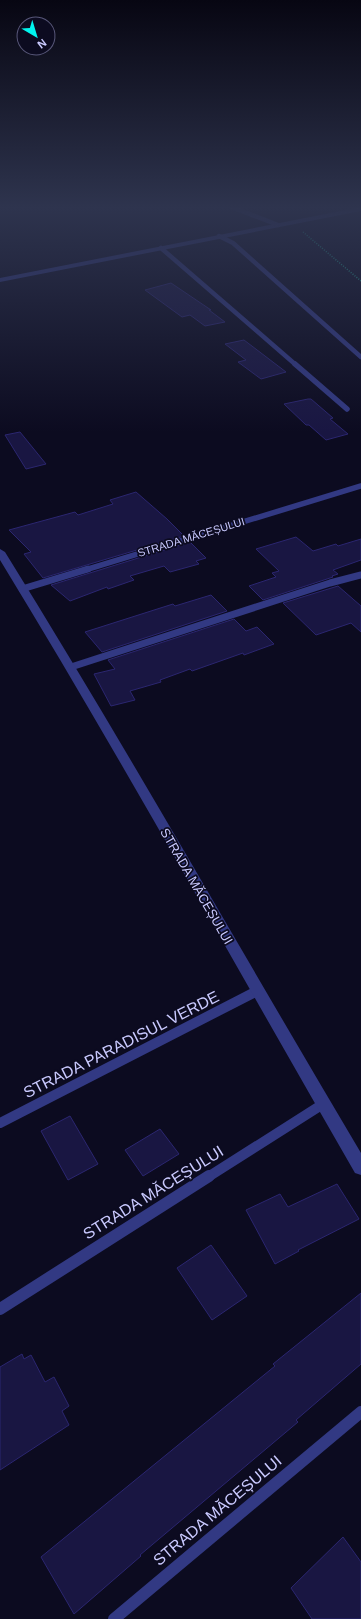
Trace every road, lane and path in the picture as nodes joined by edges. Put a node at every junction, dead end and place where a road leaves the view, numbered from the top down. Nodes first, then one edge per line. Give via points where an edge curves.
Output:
1 (200, 282) edge
2 (276, 282) edge
3 (361, 357) edge
4 (347, 409) dead end
5 (361, 486) edge
6 (1, 557) edge
7 (361, 575) edge
8 (22, 589) junction
9 (71, 667) junction
10 (257, 991) junction
11 (323, 1104) junction
12 (0, 1123) edge
13 (361, 1168) edge
14 (0, 1309) edge
15 (361, 1412) edge
16 (114, 1619) edge

1 - 4 lane
2 - 3 lane
5 - 8 lane, STRADA MĂCEȘULUI
6 - 8 street, STRADA MĂCEȘULUI
7 - 9 lane
8 - 9 street, STRADA MĂCEȘULUI
9 - 10 street, STRADA MĂCEȘULUI
10 - 11 street, STRADA MĂCEȘULUI
10 - 12 lane, STRADA PARADISUL VERDE
11 - 13 street, STRADA MĂCEȘULUI
11 - 14 lane, STRADA MĂCEȘULUI
15 - 16 lane, STRADA MĂCEȘULUI

